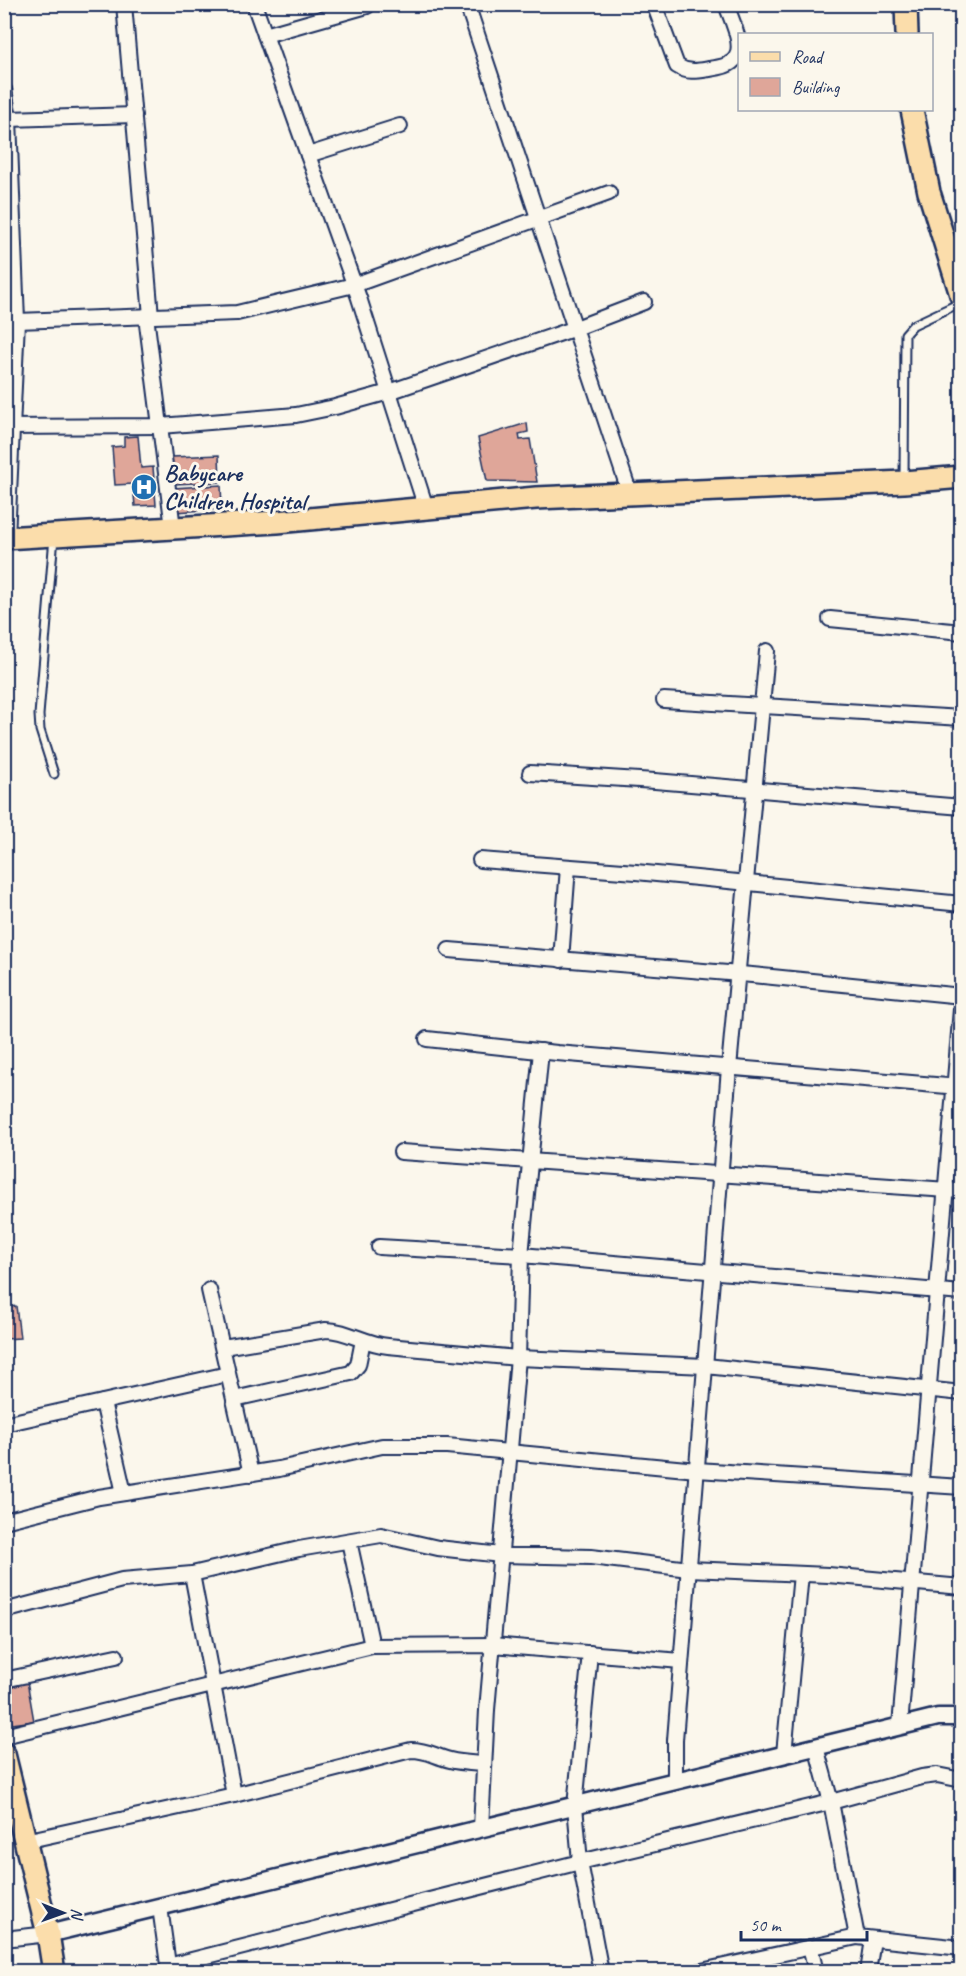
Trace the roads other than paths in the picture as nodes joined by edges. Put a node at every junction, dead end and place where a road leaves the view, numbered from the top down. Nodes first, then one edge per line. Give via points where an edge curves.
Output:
1 (124, 4) edge
2 (254, 4) edge
3 (467, 4) edge
4 (654, 4) edge
5 (726, 4) edge
6 (906, 4) edge
7 (367, 6) edge
8 (907, 33) edge
9 (265, 35) junction
10 (738, 41) edge
11 (738, 54) edge
12 (4, 89) edge
13 (912, 111) edge
14 (134, 115) junction
15 (9, 119) junction
16 (400, 126) dead end
17 (308, 155) junction
18 (609, 193) dead end
19 (538, 218) junction
20 (354, 285) junction
21 (962, 300) edge
22 (644, 302) dead end
23 (149, 316) junction
24 (17, 321) junction
25 (576, 328) junction
26 (389, 392) junction
27 (160, 426) junction
28 (8, 427) edge
29 (962, 477) edge
30 (904, 482) junction
31 (630, 494) junction
32 (426, 508) junction
33 (172, 528) junction
34 (54, 535) junction
35 (6, 538) edge
36 (830, 619) dead end
37 (962, 632) edge
38 (767, 651) dead end
39 (664, 700) dead end
40 (762, 706) junction
41 (962, 717) edge
42 (530, 773) dead end
43 (54, 774) dead end
44 (755, 789) junction
45 (962, 807) edge
46 (480, 860) dead end
47 (568, 867) junction
48 (745, 883) junction
49 (962, 904) edge
50 (449, 950) dead end
51 (561, 960) junction
52 (738, 974) junction
53 (962, 996) edge
54 (427, 1040) dead end
55 (541, 1051) junction
56 (729, 1068) junction
57 (957, 1087) edge
58 (401, 1152) dead end
59 (532, 1161) junction
60 (721, 1174) junction
61 (944, 1190) junction
62 (962, 1191) edge
63 (379, 1247) dead end
64 (521, 1255) junction
65 (713, 1270) junction
66 (209, 1290) dead end
67 (936, 1291) junction
68 (962, 1293) edge
69 (363, 1340) junction
70 (223, 1347) junction
71 (518, 1358) junction
72 (706, 1366) junction
73 (228, 1374) junction
74 (928, 1391) junction
75 (962, 1393) edge
76 (234, 1399) junction
77 (103, 1402) junction
78 (4, 1424) edge
79 (510, 1454) junction
80 (697, 1470) junction
81 (251, 1474) junction
82 (920, 1484) junction
83 (962, 1487) edge
84 (124, 1493) junction
85 (4, 1521) edge
86 (349, 1541) junction
87 (501, 1555) junction
88 (689, 1569) junction
89 (192, 1574) junction
90 (801, 1574) junction
91 (912, 1583) junction
92 (962, 1587) edge
93 (4, 1611) edge
94 (493, 1645) junction
95 (372, 1646) junction
96 (590, 1653) junction
97 (116, 1656) dead end
98 (681, 1661) junction
99 (4, 1680) edge
100 (213, 1685) junction
101 (962, 1717) edge
102 (900, 1726) junction
103 (4, 1736) edge
104 (816, 1747) junction
105 (4, 1754) edge
106 (784, 1754) junction
107 (484, 1764) junction
108 (962, 1780) edge
109 (675, 1781) junction
110 (234, 1795) junction
111 (831, 1802) junction
112 (575, 1806) junction
113 (481, 1828) junction
114 (26, 1841) junction
115 (580, 1862) junction
116 (160, 1907) junction
117 (48, 1934) junction
118 (857, 1937) junction
119 (4, 1939) edge
120 (873, 1939) junction
121 (810, 1947) junction
122 (962, 1948) edge
123 (169, 1969) edge
124 (54, 1971) edge
125 (601, 1971) edge
126 (697, 1971) edge
127 (816, 1971) edge
128 (868, 1971) edge

1 - 14 street
2 - 9 street
3 - 19 street
4 - 11 street via 677,66 684,71 724,66
5 - 10 street
6 - 8 main road
7 - 9 street
9 - 17 street
12 - 15 street
13 - 21 main road via 929,192
14 - 15 street
14 - 23 street
15 - 24 street
16 - 17 street
17 - 20 street
18 - 19 street
19 - 20 street
19 - 25 street
20 - 23 street via 237,313
20 - 26 street
21 - 30 lane via 913,325 905,334
22 - 25 street
23 - 24 street
23 - 27 street
24 - 28 street
25 - 26 street
25 - 31 street
26 - 27 street via 296,415
26 - 32 street
27 - 28 street
27 - 33 street
28 - 35 street
29 - 30 main road
30 - 31 main road
31 - 32 main road
32 - 33 main road
33 - 34 main road
34 - 35 main road
34 - 43 lane via 39,715
36 - 37 street
38 - 40 street
39 - 40 street
40 - 41 street
40 - 44 street
42 - 44 street
44 - 45 street
44 - 48 street
46 - 47 street
47 - 48 street
47 - 51 street
48 - 49 street
48 - 52 street
50 - 51 street
51 - 52 street
52 - 53 street
52 - 56 street
53 - 57 street
54 - 55 street
55 - 56 street
55 - 59 street
56 - 57 street
56 - 60 street
57 - 61 street
58 - 59 street
59 - 60 street
59 - 64 street
60 - 61 street
60 - 65 street
61 - 62 street
61 - 67 street
63 - 64 street
64 - 65 street
64 - 71 street
65 - 67 street
65 - 72 street
66 - 70 street
67 - 68 street
67 - 74 street
69 - 70 street via 326,1330
69 - 71 street via 373,1345
69 - 76 street via 358,1365 351,1373
70 - 73 street
71 - 72 street
71 - 79 street
72 - 74 street
72 - 80 street
73 - 76 street
73 - 77 street
74 - 75 street
74 - 82 street
76 - 81 street
77 - 78 street
77 - 84 street
79 - 80 street
79 - 81 street via 447,1446 382,1446
79 - 87 street
80 - 82 street
80 - 88 street
81 - 84 street
82 - 83 street
82 - 91 street
84 - 85 street
86 - 87 street via 381,1535 438,1548
86 - 89 street
86 - 95 street
87 - 88 street via 591,1557
87 - 94 street
88 - 90 street
88 - 98 street
89 - 93 street via 122,1580
89 - 100 street
90 - 91 street
90 - 106 street
91 - 92 street
91 - 102 street
94 - 95 street
94 - 96 street
94 - 107 street
95 - 100 street
96 - 98 street
96 - 112 street
97 - 99 street
98 - 109 street
100 - 103 street
100 - 110 street
101 - 102 street via 938,1717
102 - 104 street
104 - 106 street
104 - 111 street
105 - 114 main road
106 - 109 street
107 - 110 street via 411,1750
107 - 113 street
108 - 111 street via 937,1775 922,1777
109 - 112 street
110 - 114 street
111 - 115 street
111 - 118 street
112 - 113 street
112 - 115 street
113 - 116 street
114 - 117 main road
115 - 123 street
115 - 125 street
116 - 117 street
116 - 123 street
117 - 119 street
117 - 124 main road
118 - 120 street
118 - 121 street
120 - 122 street
120 - 128 street
121 - 126 street
121 - 127 street

